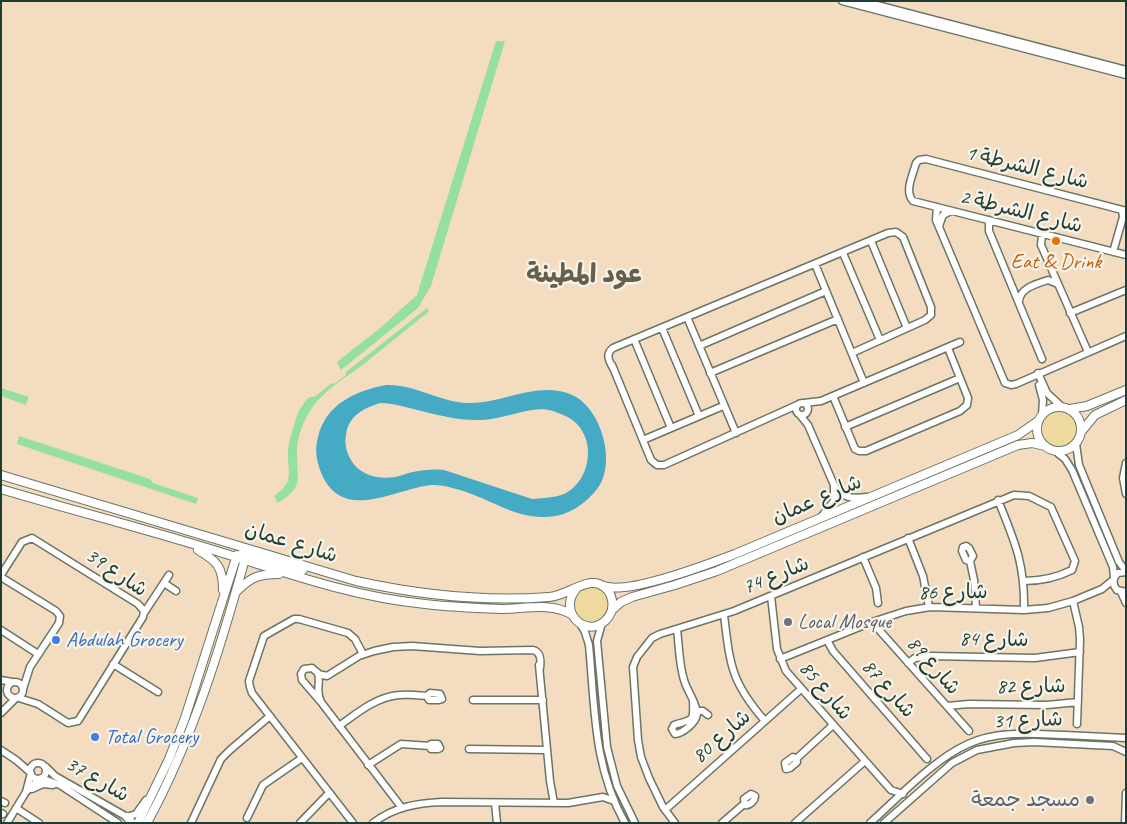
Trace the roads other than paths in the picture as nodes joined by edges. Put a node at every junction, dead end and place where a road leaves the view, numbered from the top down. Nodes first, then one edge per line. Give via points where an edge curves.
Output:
1 (842, 1) edge
2 (862, 1) edge
3 (1126, 70) edge
4 (1126, 74) edge
5 (920, 160) joint
6 (927, 205) junction
7 (939, 208) junction
8 (953, 211) junction
9 (1124, 213) edge
10 (980, 218) junction
11 (937, 221) junction
12 (991, 221) junction
13 (1002, 224) junction
14 (1030, 231) junction
15 (990, 233) junction
16 (1044, 234) junction
17 (1056, 238) junction
18 (871, 240) junction
19 (1042, 247) junction
20 (843, 253) junction
21 (1115, 253) junction
22 (1126, 256) edge
23 (815, 264) junction
24 (1058, 284) junction
25 (1126, 290) edge
26 (826, 291) junction
27 (1019, 302) junction
28 (1070, 313) junction
29 (686, 317) junction
30 (838, 319) junction
31 (662, 328) junction
32 (908, 328) junction
33 (1126, 336) edge
34 (634, 339) junction
35 (880, 340) junction
36 (960, 342) dead end
37 (699, 346) junction
38 (948, 348) junction
39 (852, 352) junction
40 (1086, 352) junction
41 (1042, 359) dead end
42 (1048, 369) junction
43 (710, 373) junction
44 (1036, 374) junction
45 (960, 378) junction
46 (1022, 380) junction
47 (864, 383) junction
48 (1041, 386) junction
49 (1126, 390) edge
50 (833, 396) junction
51 (1126, 400) edge
52 (821, 401) junction
53 (800, 404) junction
54 (724, 406) junction
55 (1066, 408) junction
56 (808, 412) junction
57 (780, 414) junction
58 (799, 415) junction
59 (698, 416) junction
60 (1040, 418) junction
61 (845, 427) junction
62 (671, 428) junction
63 (809, 428) junction
64 (1081, 432) junction
65 (736, 433) junction
66 (643, 440) junction
67 (1076, 444) junction
68 (1045, 446) junction
69 (1055, 451) junction
70 (1126, 463) edge
71 (1, 475) edge
72 (834, 485) junction
73 (1, 489) edge
74 (1126, 494) edge
75 (870, 497) junction
76 (998, 500) junction
77 (821, 517) junction
78 (168, 538) junction
79 (908, 538) junction
80 (188, 544) junction
81 (242, 552) junction
82 (864, 557) junction
83 (970, 561) dead end
84 (1126, 571) edge
85 (288, 574) junction
86 (169, 575) dead end
87 (1, 576) edge
88 (1113, 579) junction
89 (1024, 580) junction
90 (164, 582) junction
91 (603, 586) junction
92 (577, 588) junction
93 (1102, 589) junction
94 (176, 590) dead end
95 (1121, 591) edge
96 (235, 594) junction
97 (772, 596) junction
98 (223, 598) junction
99 (1073, 602) junction
100 (878, 603) dead end
101 (1126, 603) edge
102 (150, 604) junction
103 (141, 606) junction
104 (928, 607) junction
105 (976, 608) junction
106 (612, 610) junction
107 (1024, 610) junction
108 (144, 613) junction
109 (571, 614) junction
110 (724, 615) junction
111 (579, 622) junction
112 (872, 622) junction
113 (602, 623) junction
114 (677, 629) junction
115 (1, 630) edge
116 (827, 640) junction
117 (1080, 652) junction
118 (38, 654) junction
119 (364, 654) junction
120 (780, 659) junction
121 (908, 663) junction
122 (113, 664) junction
123 (30, 667) junction
124 (333, 673) junction
125 (318, 674) junction
126 (1, 680) edge
127 (13, 682) junction
128 (318, 685) junction
129 (23, 689) junction
130 (801, 689) junction
131 (158, 692) dead end
132 (7, 693) junction
133 (427, 696) dead end
134 (17, 698) junction
135 (473, 700) dead end
136 (543, 700) junction
137 (693, 701) junction
138 (321, 702) junction
139 (1078, 702) junction
140 (955, 705) junction
141 (946, 706) junction
142 (2, 711) edge
143 (697, 711) junction
144 (952, 712) junction
145 (708, 715) dead end
146 (271, 717) junction
147 (765, 721) junction
148 (1077, 724) dead end
149 (833, 726) junction
150 (340, 727) junction
151 (969, 732) dead end
152 (1051, 735) junction
153 (1126, 738) edge
154 (1024, 742) junction
155 (430, 746) dead end
156 (469, 749) dead end
157 (1, 750) edge
158 (547, 750) junction
159 (1126, 752) edge
160 (300, 756) junction
161 (927, 758) dead end
162 (796, 759) dead end
163 (16, 760) junction
164 (865, 761) junction
165 (34, 764) junction
166 (369, 766) junction
167 (46, 767) junction
168 (31, 773) junction
169 (40, 778) junction
170 (608, 788) junction
171 (66, 790) junction
172 (891, 790) junction
173 (26, 792) junction
174 (1126, 793) edge
175 (152, 794) junction
176 (903, 794) junction
177 (330, 795) junction
178 (600, 797) junction
179 (614, 801) junction
180 (498, 803) junction
181 (552, 803) junction
182 (893, 803) junction
183 (744, 804) dead end
184 (16, 808) junction
185 (400, 808) junction
186 (665, 810) junction
187 (247, 818) dead end
188 (130, 820) edge
189 (7, 823) edge
190 (38, 823) edge
191 (118, 823) edge
192 (138, 823) edge
193 (148, 823) edge
194 (191, 823) edge
195 (300, 823) edge
196 (352, 823) edge
197 (373, 823) edge
198 (498, 823) edge
199 (625, 823) edge
200 (635, 823) edge
201 (675, 823) edge
202 (722, 823) edge
203 (795, 823) edge
204 (870, 823) edge
205 (884, 823) edge
206 (1125, 823) edge

1 - 4 street
2 - 3 street
5 - 6 street, شارع الشرطة 2 via 916,163 910,198
5 - 9 street, شارع الشرطة 1
6 - 7 street, شارع الشرطة 2
6 - 11 street
7 - 8 street, شارع الشرطة 2
7 - 11 street
8 - 10 street, شارع الشرطة 2
8 - 11 street
9 - 21 street
10 - 12 street, شارع الشرطة 2
10 - 15 street
11 - 46 street via 1001,372 1009,381
12 - 13 street, شارع الشرطة 2
12 - 15 street
13 - 14 street, شارع الشرطة 2
13 - 15 street
14 - 16 street, شارع الشرطة 2
14 - 19 street
15 - 27 street
16 - 17 street, شارع الشرطة 2
16 - 19 street
17 - 19 street
17 - 21 street, شارع الشرطة 2
18 - 20 street
18 - 32 street
18 - 32 street via 896,235 905,244 932,311 925,320
19 - 24 street
20 - 23 street
20 - 35 street
21 - 22 street, شارع الشرطة 2
23 - 26 street
23 - 29 street
24 - 27 street via 1048,280 1024,290
24 - 28 street
25 - 28 street
26 - 30 street
26 - 37 street
27 - 41 street
28 - 40 street
29 - 31 street
29 - 37 street
30 - 39 street
30 - 43 street
31 - 34 street
31 - 59 street
32 - 35 street
33 - 40 street
34 - 62 street
34 - 66 street via 620,345 611,354
35 - 39 street
36 - 38 street
37 - 43 street
38 - 45 street
38 - 47 street
39 - 47 street
40 - 42 street
42 - 44 street
42 - 48 street
43 - 54 street
44 - 46 street
44 - 48 street
45 - 61 street
45 - 61 street via 968,398 964,408 866,451 855,448
46 - 48 street
47 - 50 street
48 - 55 street
48 - 60 street
49 - 55 main road via 1086,406
50 - 52 street
50 - 61 street
51 - 64 main road via 1098,413
52 - 53 street
52 - 56 street
53 - 56 street via 808,407
53 - 57 street
53 - 58 street via 796,409
54 - 59 street
54 - 65 street
55 - 60 main road via 1049,409
55 - 64 main road via 1078,416
56 - 58 street
56 - 63 street
57 - 58 street
57 - 65 street
58 - 63 street
59 - 62 street
60 - 68 main road via 1037,432
60 - 75 main road, شارع عمان via 1022,433
62 - 66 street
63 - 72 street
64 - 67 main road
65 - 66 street via 669,462 656,462
67 - 69 main road via 1064,451
67 - 84 street via 1079,464
68 - 69 main road
68 - 106 main road, شارع عمان via 1032,443 1018,445 717,571 627,598
69 - 88 street via 1072,470 1112,567
70 - 74 street via 1123,478
71 - 81 main road, شارع عمان
72 - 75 street via 847,497
72 - 77 street via 834,501
73 - 78 main road, شارع عمان
75 - 77 main road, شارع عمان
76 - 79 street, شارع 74
76 - 89 street via 1018,549
76 - 89 street, شارع 74 via 1022,495 1048,505 1075,559 1070,571 1045,580
77 - 91 main road, شارع عمان via 698,568 623,588
78 - 80 main road, شارع عمان
78 - 81 main road via 180,537
79 - 82 street, شارع 74
79 - 104 street via 923,576
80 - 81 main road, شارع عمان
80 - 98 main road via 211,557 219,567 223,577
81 - 85 main road, شارع عمان
81 - 92 main road, شارع عمان via 384,587 431,595 508,599 552,597
81 - 96 main road
81 - 98 main road
82 - 97 street, شارع 74
82 - 100 street
83 - 105 street
84 - 88 street, شارع 86
85 - 96 main road via 256,576
85 - 109 main road, شارع عمان via 341,589 410,602 499,609 550,607
86 - 90 street
87 - 103 street, شارع 39 via 22,542 32,538
87 - 118 street via 48,607 56,617 54,628
88 - 93 street, شارع 86
88 - 95 street via 1114,586
89 - 107 street
90 - 94 street
90 - 102 street
91 - 92 main road via 593,582
91 - 106 main road via 612,599
92 - 109 main road via 570,597
93 - 95 street, شارع 86
93 - 99 street, شارع 86
95 - 101 street
96 - 193 main road via 192,727
97 - 110 street, شارع 74
97 - 120 street, شارع 85
98 - 175 main road via 185,718
99 - 107 street, شارع 86
99 - 117 street
102 - 103 street
102 - 108 street
103 - 108 street, شارع 39
104 - 105 street, شارع 86
104 - 112 street, شارع 86
105 - 107 street, شارع 86
106 - 113 main road
108 - 122 street, شارع 39
109 - 111 main road
110 - 114 street, شارع 74
110 - 147 street via 735,678 745,697
111 - 113 main road via 588,626
111 - 170 street via 589,645 598,743
112 - 116 street, شارع 86
112 - 121 street, شارع 89
113 - 200 street via 597,641 607,747 617,786
114 - 137 street via 682,673
114 - 186 street, شارع 74 via 652,638 637,657 633,671 641,757
115 - 118 street
116 - 120 street, شارع 86
116 - 161 street, شارع 87 via 833,651
117 - 121 street, شارع 84 via 1035,658 930,656 915,658
117 - 139 street
118 - 123 street
119 - 124 street
119 - 136 street via 406,646 524,651 536,656
119 - 146 street via 350,634 299,619 268,633 262,639 249,684
120 - 130 street, شارع 85
121 - 141 street, شارع 89
122 - 131 street
122 - 134 street, شارع 39 via 76,722 68,723 38,704
123 - 127 street
123 - 129 street
124 - 125 street via 326,676
124 - 128 street
125 - 128 street
125 - 138 street via 310,667 301,674 302,680
126 - 127 street
127 - 129 street via 21,684
127 - 132 street
128 - 138 street via 317,694
129 - 134 street
130 - 147 street, شارع 80
130 - 149 street, شارع 85
132 - 134 street
132 - 142 street
133 - 150 street via 404,694 374,702
134 - 142 street
135 - 136 street
136 - 158 street
137 - 143 street
137 - 143 street via 691,720 676,724 672,732 679,733 694,721
138 - 150 street
139 - 140 street, شارع 82 via 1041,706
139 - 148 street
140 - 141 street, شارع 82
140 - 144 street
141 - 144 street, شارع 89
143 - 145 street
144 - 151 street, شارع 89
146 - 160 street
146 - 194 street via 219,763
147 - 186 street, شارع 80
149 - 162 street
149 - 164 street, شارع 85
150 - 166 street
152 - 153 street, شارع 31
152 - 154 street via 1050,741
152 - 176 street, شارع 31 via 1014,734 976,740 945,758
154 - 159 street, شارع 31 via 1113,746
154 - 205 street, شارع 31 via 991,746 963,756
155 - 166 street via 404,744
156 - 158 street
157 - 163 street, شارع 37
158 - 181 street
160 - 177 street
160 - 187 street via 263,785
163 - 165 street, شارع 37
163 - 168 street, شارع 37
164 - 172 street, شارع 85
164 - 203 street
165 - 167 street
165 - 168 street
166 - 185 street
167 - 169 street via 46,774
167 - 188 street, شارع 37 via 55,776
168 - 169 street via 34,778
168 - 173 street
169 - 171 street, شارع 37 via 53,781
169 - 173 street
170 - 178 street
170 - 179 street
171 - 173 street via 47,784
171 - 191 street, شارع 37
172 - 176 street, شارع 85
172 - 182 street
173 - 184 street
174 - 206 street
175 - 188 street, شارع 37
175 - 192 main road
176 - 182 street, شارع 31
177 - 195 street
177 - 196 street
178 - 179 street
178 - 181 street via 578,803
179 - 199 street
180 - 181 street
180 - 185 street via 437,802
180 - 198 street
182 - 204 street, شارع 31
183 - 202 street
184 - 189 street
184 - 190 street
185 - 197 street
186 - 201 street, شارع 74

